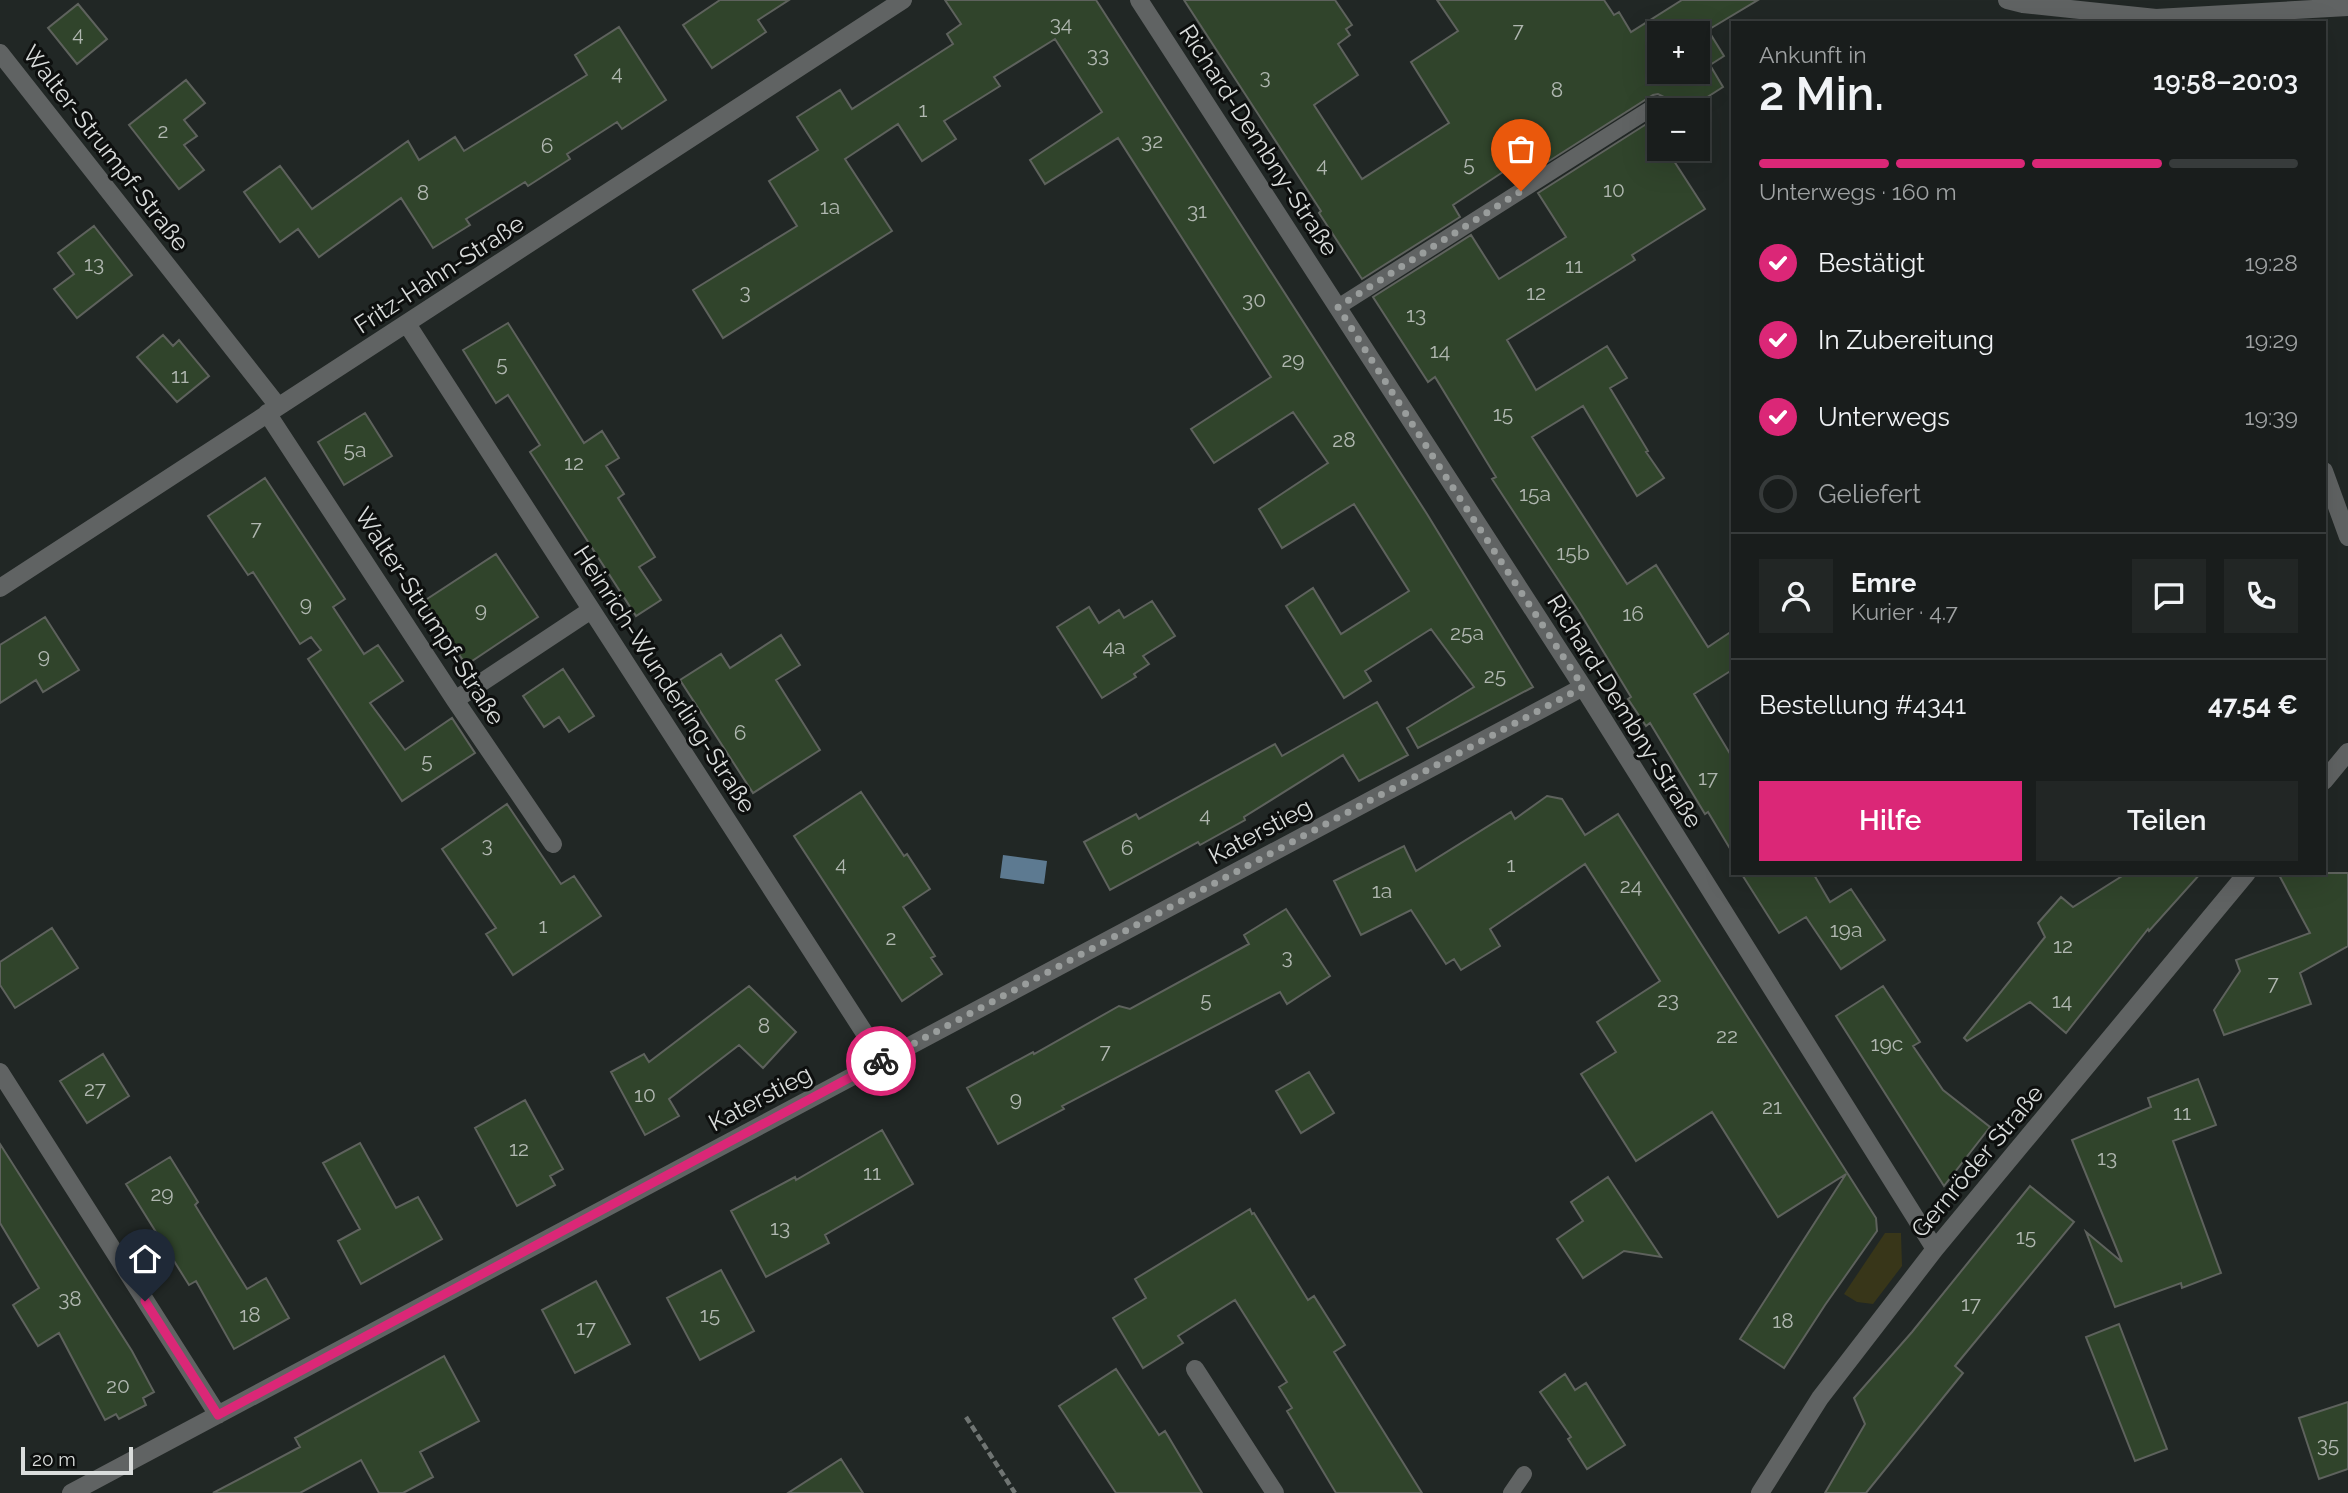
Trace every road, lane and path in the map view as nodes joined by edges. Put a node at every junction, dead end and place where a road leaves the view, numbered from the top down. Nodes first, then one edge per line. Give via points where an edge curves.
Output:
1 (903, 0) edge
2 (1139, 0) edge
3 (2007, 0) edge
4 (2348, 7) edge
5 (2157, 20) edge
6 (0, 53) edge
7 (1647, 111) edge
8 (1338, 307) junction
9 (407, 324) junction
10 (273, 410) junction
11 (2326, 476) edge
12 (2348, 537) edge
13 (0, 588) edge
14 (591, 610) junction
15 (1583, 687) junction
16 (455, 700) junction
17 (2348, 752) edge
18 (2326, 779) edge
19 (553, 844) dead end
20 (2245, 875) edge
21 (882, 1060) junction
22 (0, 1072) edge
23 (1935, 1249) junction
24 (1195, 1368) dead end
25 (218, 1415) junction
26 (966, 1417) dead end
27 (1524, 1474) dead end
28 (71, 1493) edge
29 (1015, 1493) edge
30 (1275, 1493) edge
31 (1511, 1493) edge
32 (1760, 1493) edge

1 - 9 street, Fritz-Hahn-Straße
2 - 8 street, Richard-Dembny-Straße
3 - 5 street
4 - 5 street
6 - 10 street, Walter-Strumpf-Straße
7 - 8 lane
8 - 15 street, Richard-Dembny-Straße
9 - 10 street, Fritz-Hahn-Straße
9 - 14 street, Heinrich-Wunderling-Straße
10 - 13 street, Fritz-Hahn-Straße
10 - 16 street, Walter-Strumpf-Straße
11 - 12 street
14 - 16 street
14 - 21 street, Heinrich-Wunderling-Straße
15 - 21 street, Katerstieg
15 - 23 street, Richard-Dembny-Straße
16 - 19 street, Walter-Strumpf-Straße
17 - 18 street
20 - 23 street, Gernröder Straße
21 - 25 street, Katerstieg
22 - 25 street
23 - 32 street, Gernröder Straße via 1820,1398
24 - 30 street
25 - 28 street, Katerstieg
26 - 29 path
27 - 31 lane

